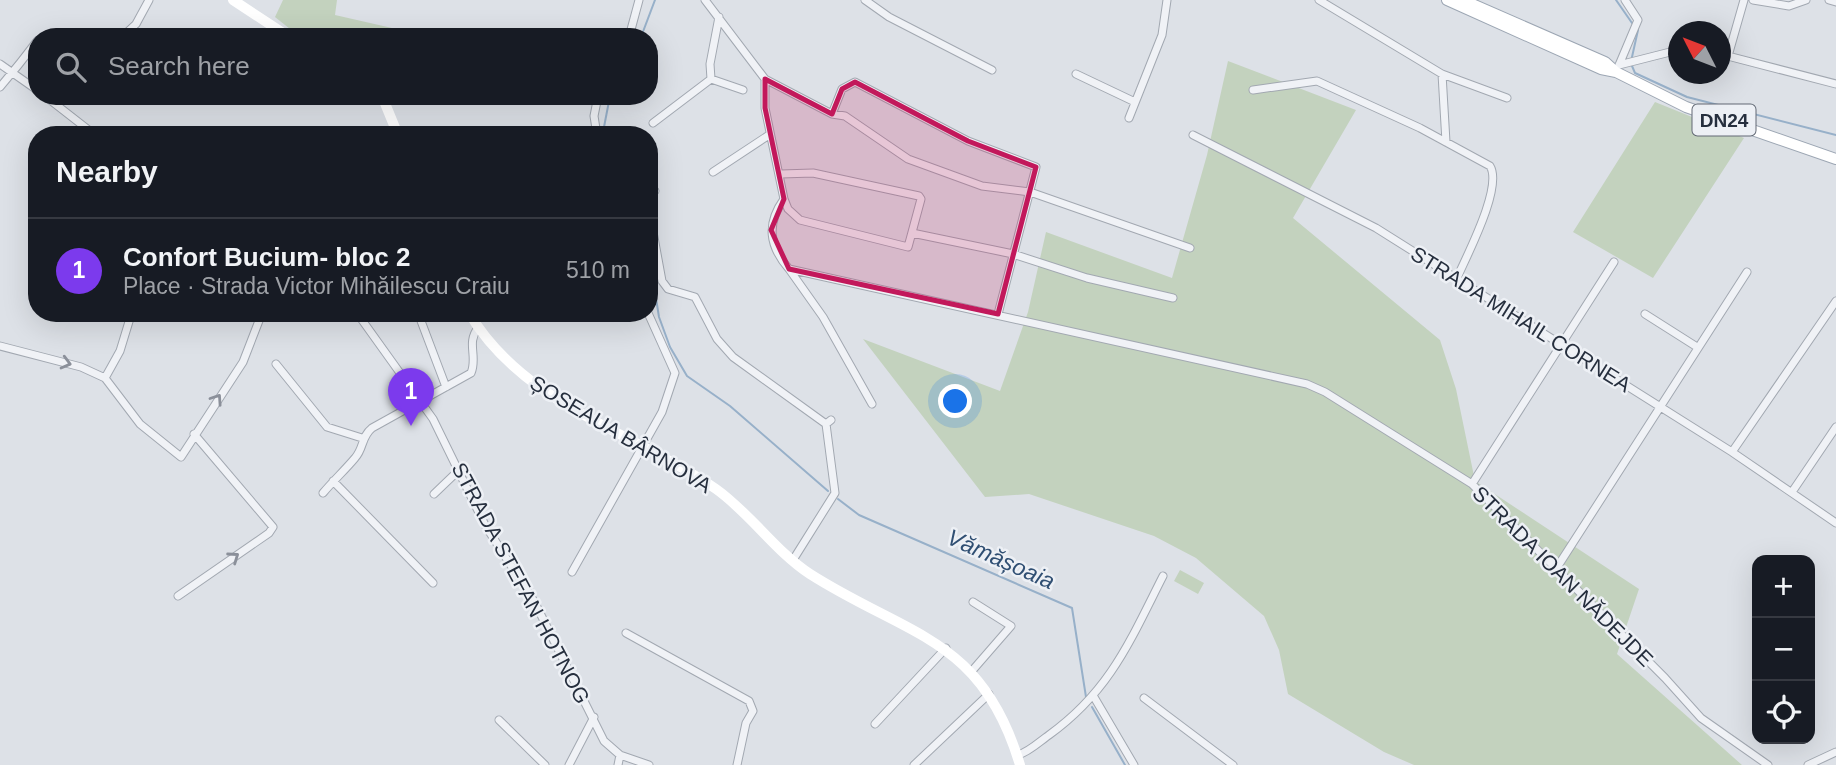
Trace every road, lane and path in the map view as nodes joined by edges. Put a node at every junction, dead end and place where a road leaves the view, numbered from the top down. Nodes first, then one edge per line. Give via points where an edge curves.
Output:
1 (149, 0) edge
2 (233, 0) edge
3 (639, 0) edge
4 (705, 0) edge
5 (865, 0) edge
6 (1167, 0) edge
7 (1319, 0) edge
8 (1447, 0) edge
9 (1463, 0) edge
10 (1626, 0) edge
11 (1744, 0) edge
12 (1753, 0) edge
13 (1806, 0) edge
14 (1829, 0) edge
15 (1836, 2) edge
16 (1335, 3) edge
17 (719, 17) junction
18 (132, 28) edge
19 (275, 28) edge
20 (631, 28) edge
21 (1731, 36) edge
22 (1668, 53) edge
23 (28, 55) edge
24 (1731, 57) edge
25 (0, 64) edge
26 (1618, 68) junction
27 (12, 70) junction
28 (992, 70) dead end
29 (1076, 74) dead end
30 (1442, 74) junction
31 (712, 79) junction
32 (765, 79) junction
33 (28, 83) edge
34 (1836, 84) edge
35 (0, 87) edge
36 (743, 90) dead end
37 (1253, 90) dead end
38 (1507, 99) dead end
39 (1135, 102) junction
40 (57, 105) edge
41 (386, 105) edge
42 (596, 105) edge
43 (832, 114) junction
44 (1129, 118) dead end
45 (653, 123) dead end
46 (83, 126) edge
47 (394, 126) edge
48 (596, 126) edge
49 (769, 135) junction
50 (1194, 135) dead end
51 (1446, 142) junction
52 (1836, 159) edge
53 (713, 172) dead end
54 (781, 174) junction
55 (1030, 192) junction
56 (784, 200) junction
57 (912, 233) junction
58 (1190, 248) dead end
59 (1013, 254) junction
60 (1614, 262) dead end
61 (658, 268) edge
62 (789, 269) junction
63 (1748, 272) dead end
64 (1457, 278) junction
65 (1173, 298) dead end
66 (1834, 307) edge
67 (998, 314) junction
68 (1645, 314) dead end
69 (129, 322) edge
70 (259, 322) edge
71 (363, 322) edge
72 (421, 322) edge
73 (474, 322) edge
74 (652, 322) edge
75 (478, 328) junction
76 (1560, 344) junction
77 (0, 346) edge
78 (1697, 347) junction
79 (276, 365) dead end
80 (105, 378) junction
81 (446, 387) junction
82 (417, 400) junction
83 (873, 404) dead end
84 (1658, 406) junction
85 (1836, 426) edge
86 (194, 434) junction
87 (362, 438) junction
88 (643, 445) junction
89 (1731, 452) junction
90 (459, 470) junction
91 (333, 481) junction
92 (1472, 484) junction
93 (1792, 492) junction
94 (323, 493) dead end
95 (434, 494) dead end
96 (1836, 523) edge
97 (793, 560) junction
98 (1556, 569) junction
99 (572, 572) dead end
100 (1163, 576) dead end
101 (433, 583) dead end
102 (178, 596) dead end
103 (973, 602) dead end
104 (626, 633) dead end
105 (947, 648) junction
106 (971, 672) junction
107 (989, 694) junction
108 (1094, 696) junction
109 (1144, 698) dead end
110 (594, 718) junction
111 (499, 720) dead end
112 (875, 724) dead end
113 (1836, 752) edge
114 (620, 755) junction
115 (1019, 760) edge
116 (545, 765) edge
117 (569, 765) edge
118 (618, 765) edge
119 (649, 765) edge
120 (737, 765) edge
121 (914, 765) edge
122 (1133, 765) edge
123 (1233, 765) edge
124 (1768, 765) edge
125 (1808, 765) edge

1 - 18 street
2 - 19 main road
3 - 20 street
4 - 17 street
5 - 28 street
6 - 39 street via 1162,35
7 - 16 street
8 - 26 main road, DN24 via 1601,69
9 - 26 main road, DN24
10 - 26 street via 1638,24
11 - 21 street
12 - 13 street via 1789,6
14 - 15 street
16 - 30 street
17 - 31 street via 710,64
17 - 32 street
22 - 26 street
23 - 27 street
24 - 34 street
25 - 27 street
26 - 52 main road, DN24 via 1686,107
27 - 33 street
27 - 35 street
29 - 39 street
30 - 38 street
30 - 51 street
31 - 36 street
31 - 45 street
32 - 43 street
32 - 49 street
37 - 51 street via 1317,82
39 - 44 street
40 - 46 street
41 - 47 main road
42 - 48 street
43 - 55 street via 859,125 908,159 982,186
43 - 55 street via 842,89 855,82 968,141 1036,167
49 - 53 street
49 - 54 street
50 - 64 street, STRADA MIHAIL CORNEA via 1376,228
51 - 64 street via 1484,162 1494,173 1491,196
54 - 56 street
54 - 57 street via 813,173 915,194 921,199
55 - 58 street
55 - 59 street
56 - 57 street via 800,220 908,247
56 - 62 street via 773,220 771,240
57 - 59 street
59 - 65 street via 1087,278
59 - 67 street
60 - 76 street
61 - 97 street via 665,285 695,297 717,339 733,357 829,422 835,493
62 - 67 street, STRADA IOAN NĂDEJDE
62 - 83 street
63 - 78 street
64 - 76 street, STRADA MIHAIL CORNEA
66 - 89 street
67 - 92 street, STRADA IOAN NĂDEJDE via 1307,384
68 - 78 street
69 - 80 street
86 -> 70 street via 243,362
71 - 82 street, STRADA STEFAN HOTNOG
72 - 81 street
73 - 75 main road, ȘOSEAUA BÂRNOVA
74 - 88 street via 675,373 671,393
75 - 81 street via 471,340 471,373
75 - 88 main road, ȘOSEAUA BÂRNOVA via 531,384
76 - 84 street, STRADA MIHAIL CORNEA
76 - 92 street
77 -> 80 street via 81,367
78 - 84 street
79 - 87 street via 327,427
80 - 86 street via 140,424 181,457
81 - 82 street
82 - 87 street
82 - 90 street, STRADA STEFAN HOTNOG via 433,419
84 - 89 street, STRADA MIHAIL CORNEA
84 - 98 street
85 - 93 street
102 -> 86 street via 273,527
87 - 91 street via 356,457
88 - 97 main road, ȘOSEAUA BÂRNOVA via 723,494
88 - 99 street
89 - 93 street, STRADA MIHAIL CORNEA
90 - 95 street
90 - 110 street, STRADA STEFAN HOTNOG
91 - 94 street
91 - 101 street
92 - 98 street, STRADA IOAN NĂDEJDE
93 - 96 street, STRADA MIHAIL CORNEA
97 - 105 main road, ȘOSEAUA BÂRNOVA
98 - 124 street, STRADA IOAN NĂDEJDE via 1701,718
100 - 108 street via 1118,663
103 - 106 street via 1011,626
104 - 120 street via 752,706
105 - 106 main road, ȘOSEAUA BÂRNOVA
105 - 112 street
106 - 107 main road, ȘOSEAUA BÂRNOVA
107 - 115 main road, ȘOSEAUA BÂRNOVA via 1005,719
107 - 121 street
108 - 115 street
108 - 122 street
109 - 123 street
110 - 114 street, STRADA STEFAN HOTNOG via 604,741
110 - 117 street
111 - 116 street
113 - 125 street
114 - 118 street
114 - 119 street

